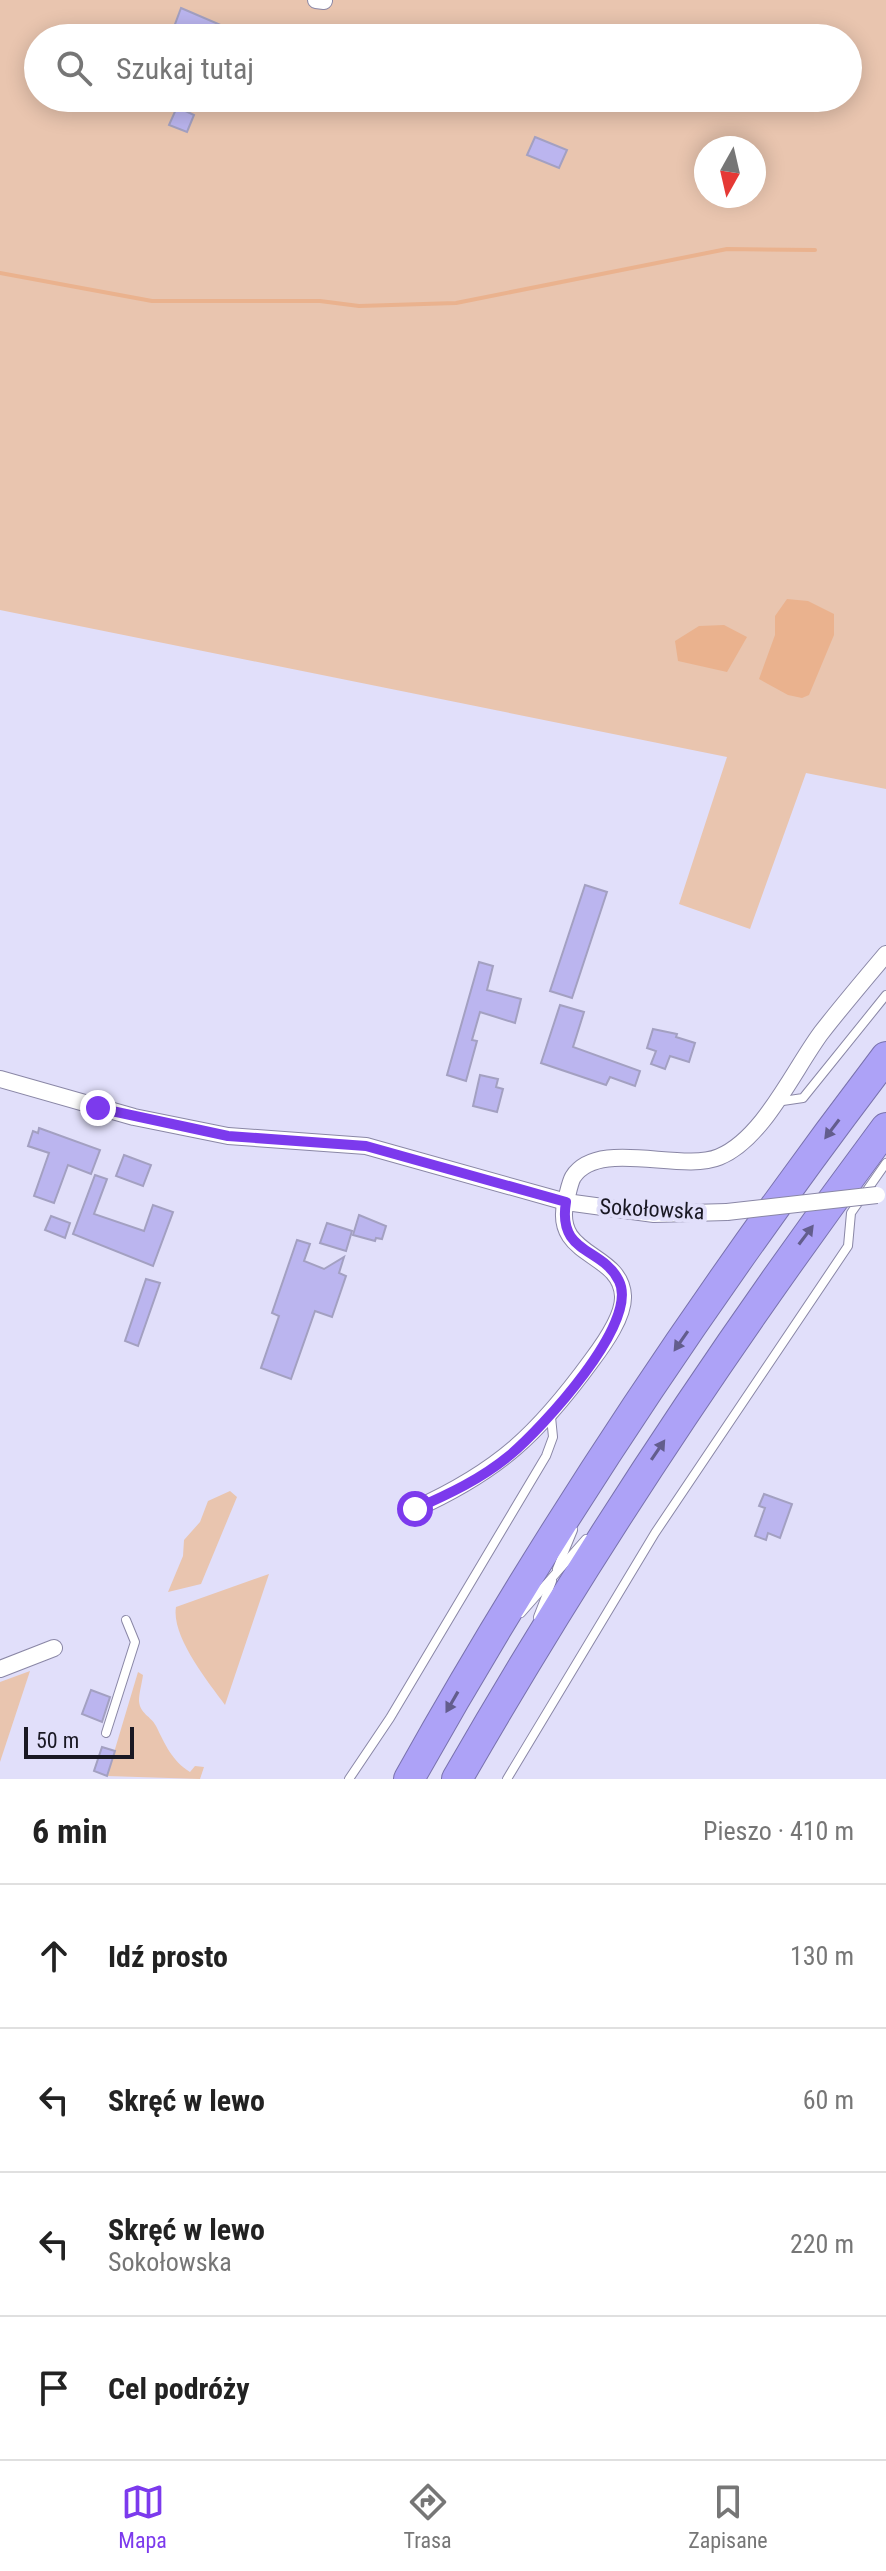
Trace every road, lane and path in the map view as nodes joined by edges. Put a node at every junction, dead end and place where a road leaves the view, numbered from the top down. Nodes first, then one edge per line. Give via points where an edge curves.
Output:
1 (886, 954) edge
2 (886, 995) edge
3 (886, 1057) edge
4 (0, 1079) edge
5 (774, 1102) junction
6 (886, 1128) edge
7 (886, 1163) edge
8 (882, 1195) edge
9 (566, 1202) junction
10 (551, 1417) junction
11 (601, 1461) junction
12 (636, 1483) junction
13 (415, 1509) dead end
14 (554, 1576) junction
15 (126, 1620) dead end
16 (54, 1648) dead end
17 (0, 1669) edge
18 (471, 1671) junction
19 (507, 1692) junction
20 (106, 1733) dead end
21 (349, 1779) edge
22 (409, 1779) edge
23 (457, 1779) edge
24 (507, 1779) edge

1 - 5 street via 820,1034
2 - 5 lane via 803,1098
3 -> 11 highway via 780,1199
4 - 9 street, Sokołowska via 134,1117 228,1136 366,1146
5 - 9 street via 736,1148 716,1159 607,1158 573,1177
12 -> 6 highway via 778,1273
7 - 24 lane via 851,1213 848,1246 655,1533
8 - 9 street, Sokołowska, bridge via 727,1212 654,1214
9 - 10 street via 566,1229 573,1241 609,1266 623,1297 601,1348
10 - 13 street via 509,1456 464,1487
10 - 21 lane via 553,1437 546,1456
11 - 14 lane
11 - 18 highway
12 - 14 lane
12 - 19 highway
14 - 18 lane
14 - 19 lane
15 - 20 lane via 135,1642
16 - 17 street
18 -> 22 highway
19 - 23 highway

